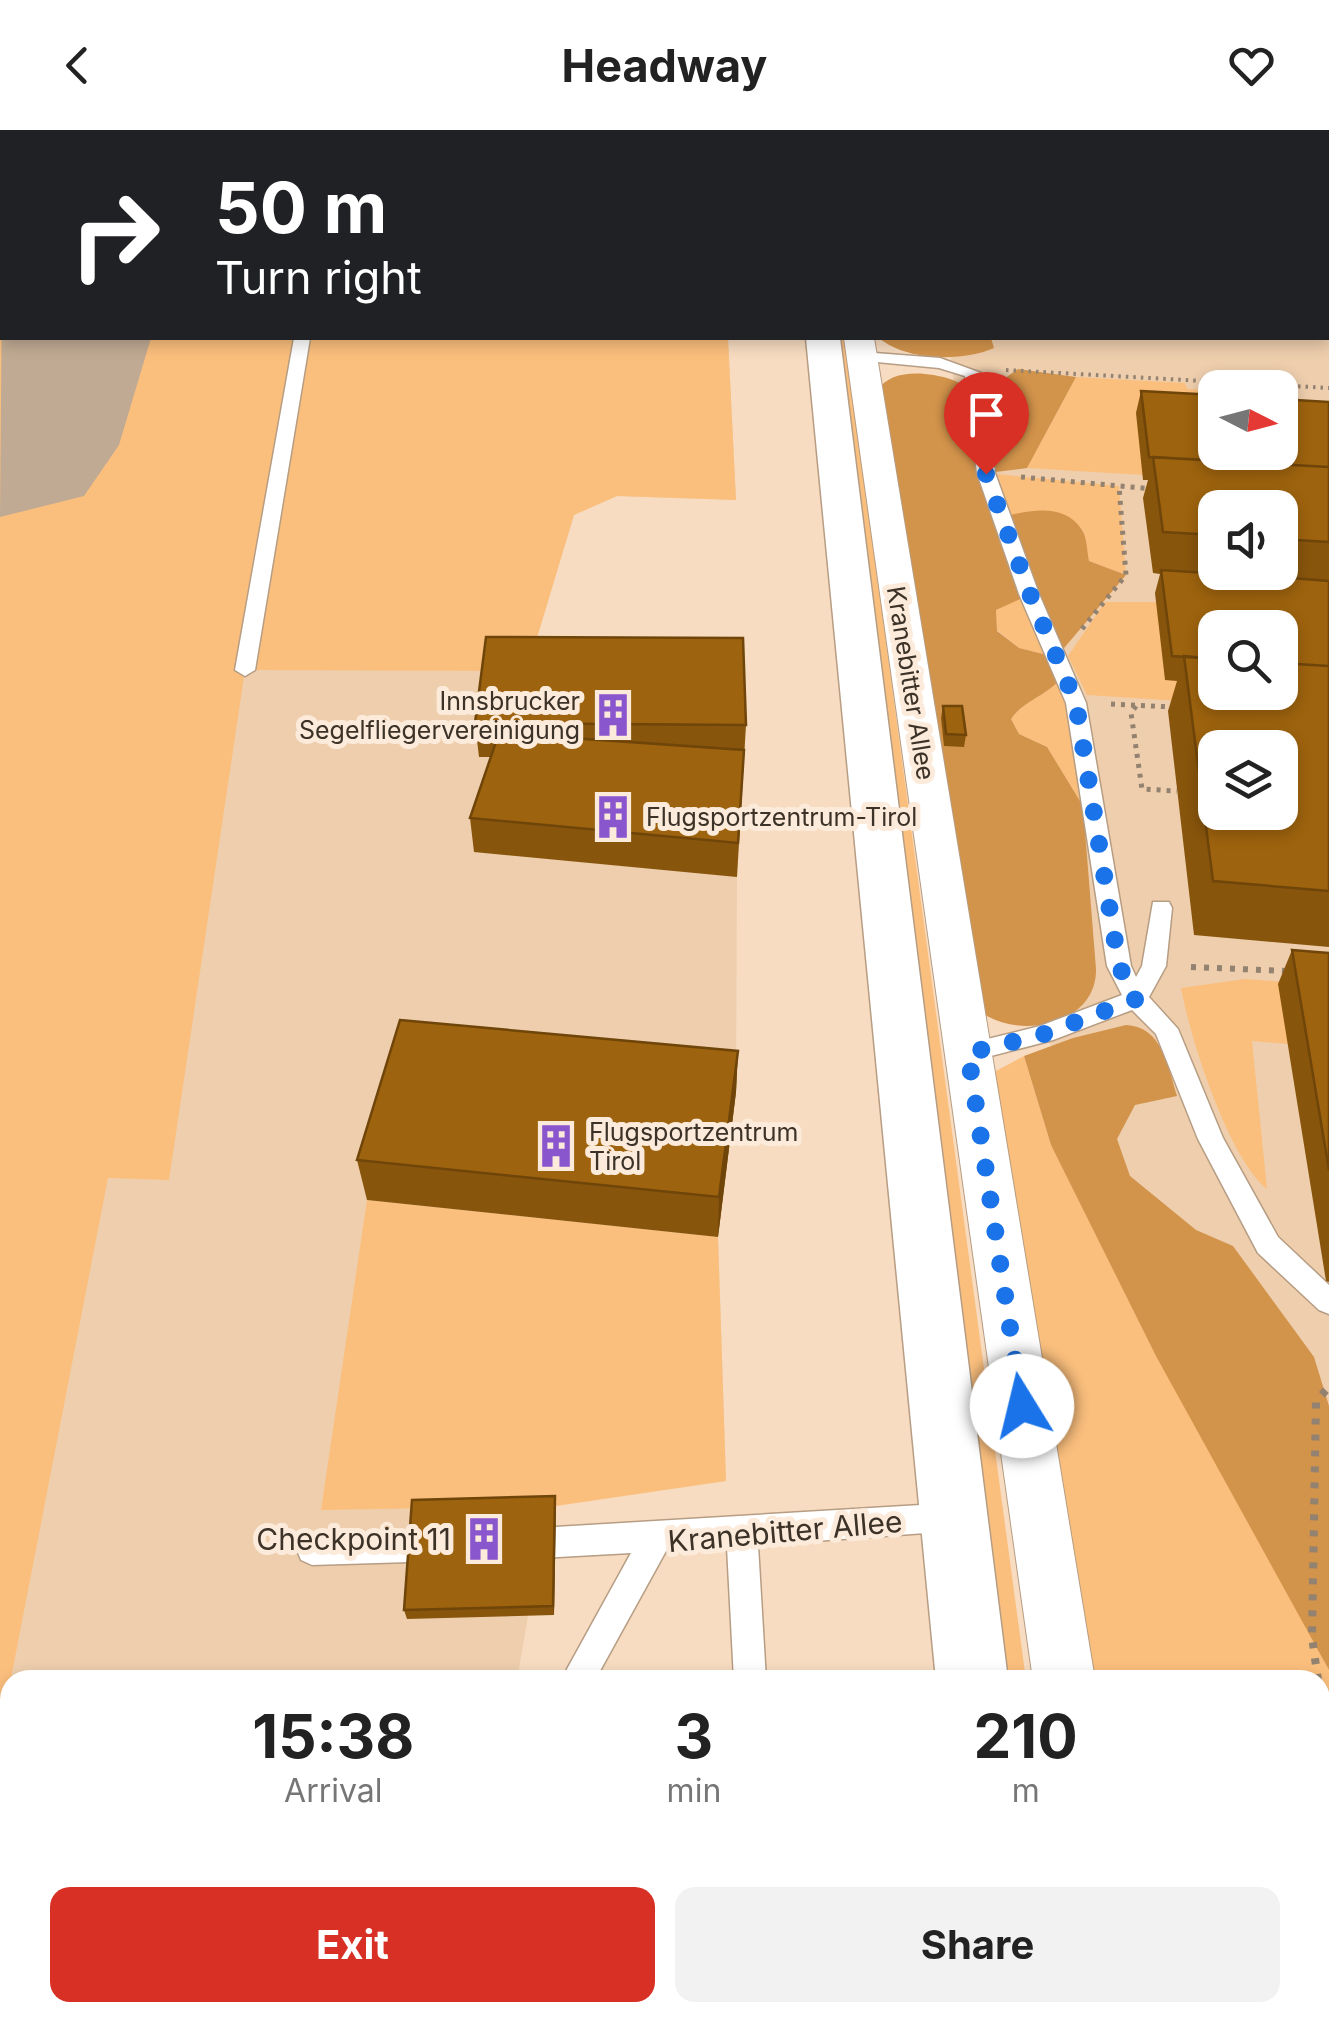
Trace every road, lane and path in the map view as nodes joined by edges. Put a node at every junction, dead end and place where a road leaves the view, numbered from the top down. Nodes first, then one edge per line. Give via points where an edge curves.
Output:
1 (302, 340) edge
2 (848, 344) edge
3 (974, 373) junction
4 (1198, 382) edge
5 (1298, 387) edge
6 (1318, 388) junction
7 (1329, 388) edge
8 (1329, 399) edge
9 (986, 474) junction
10 (1118, 486) junction
11 (1157, 489) edge
12 (1057, 657) junction
13 (246, 670) dead end
14 (1076, 703) junction
15 (1136, 705) junction
16 (1176, 708) dead end
17 (1177, 791) dead end
18 (1160, 908) dead end
19 (1154, 966) junction
20 (1298, 971) edge
21 (1136, 999) junction
22 (968, 1053) junction
23 (1329, 1302) edge
24 (1329, 1387) edge
25 (954, 1517) junction
26 (742, 1532) junction
27 (657, 1537) junction
28 (312, 1550) dead end
29 (583, 1670) edge
30 (749, 1670) edge
31 (971, 1670) edge
32 (1062, 1670) edge
33 (1317, 1670) edge

1 - 13 lane
2 - 3 lane
2 - 22 street, Kranebitter Allee
2 - 25 main road, Kranebitter Allee
3 - 4 path via 1018,369
3 - 9 lane
5 - 6 path
6 - 7 path
6 - 8 path
9 - 10 path
9 - 12 lane
10 - 11 path
10 - 12 path via 1126,575
12 - 14 lane
14 - 15 path
14 - 21 lane via 1119,966
15 - 16 path
15 - 17 path via 1131,713 1142,789
18 - 19 lane
19 - 20 path
19 - 21 lane
21 - 22 lane via 1044,1034
21 - 23 lane via 1166,1029 1211,1139 1268,1246
22 - 32 street, Kranebitter Allee
24 - 33 path via 1316,1401
25 - 26 lane, Kranebitter Allee
25 - 31 main road, Kranebitter Allee
26 - 27 lane, Kranebitter Allee
26 - 30 lane
27 - 28 lane
27 - 29 lane, Kranebitter Allee

